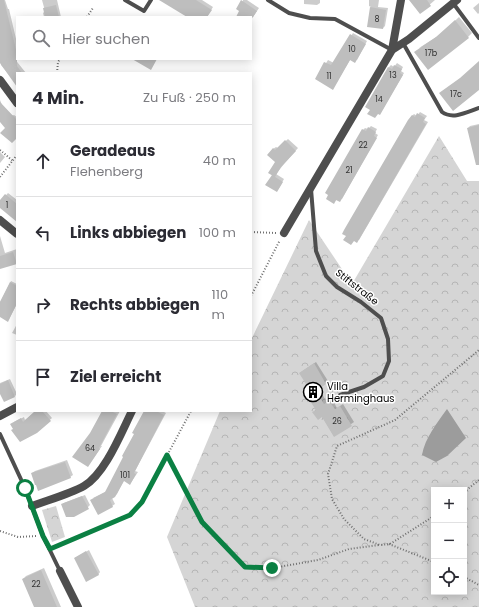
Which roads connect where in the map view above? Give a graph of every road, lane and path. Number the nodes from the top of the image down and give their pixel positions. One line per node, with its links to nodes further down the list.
1 (125, 0): 2 (lane)
2 (151, 0)
3 (268, 0): 10 (lane)
4 (401, 0): 10 (street)
5 (455, 2): 8 (lane); 9 (street)
6 (93, 8): 7 (path)
7 (88, 16)
8 (479, 38)
9 (403, 43): 10 (street); 15 (lane)
10 (392, 50): 20 (street)
11 (59, 60): 12 (path)
12 (57, 72)
13 (0, 80): 14 (street)
14 (16, 102)
15 (479, 108)
16 (0, 150): 18 (path)
17 (16, 156): 18 (path)
18 (13, 161): 19 (path)
19 (0, 177)
20 (311, 187): 24 (street); 27 (lane, Stiftstraße)
21 (0, 220): 23 (street)
22 (252, 232): 24 (path)
23 (16, 233)
24 (284, 233): 25 (path)
25 (252, 294)
26 (479, 350): 40 (path)
27 (340, 395)
28 (16, 408): 31 (street)
29 (131, 412): 36 (street)
30 (190, 412): 33 (path)
31 (0, 416)
32 (0, 434): 36 (lane)
33 (167, 455): 40 (path); 41 (path)
34 (479, 480): 35 (path)
35 (467, 490)
36 (32, 506): 39 (lane)
37 (431, 518): 40 (path)
38 (0, 531): 39 (path)
39 (43, 536): 41 (lane)
40 (390, 544): 42 (path)
41 (50, 549): 43 (lane)
42 (431, 561)
43 (60, 570): 46 (street)
44 (467, 579): 45 (path)
45 (479, 585)
46 (78, 607)

